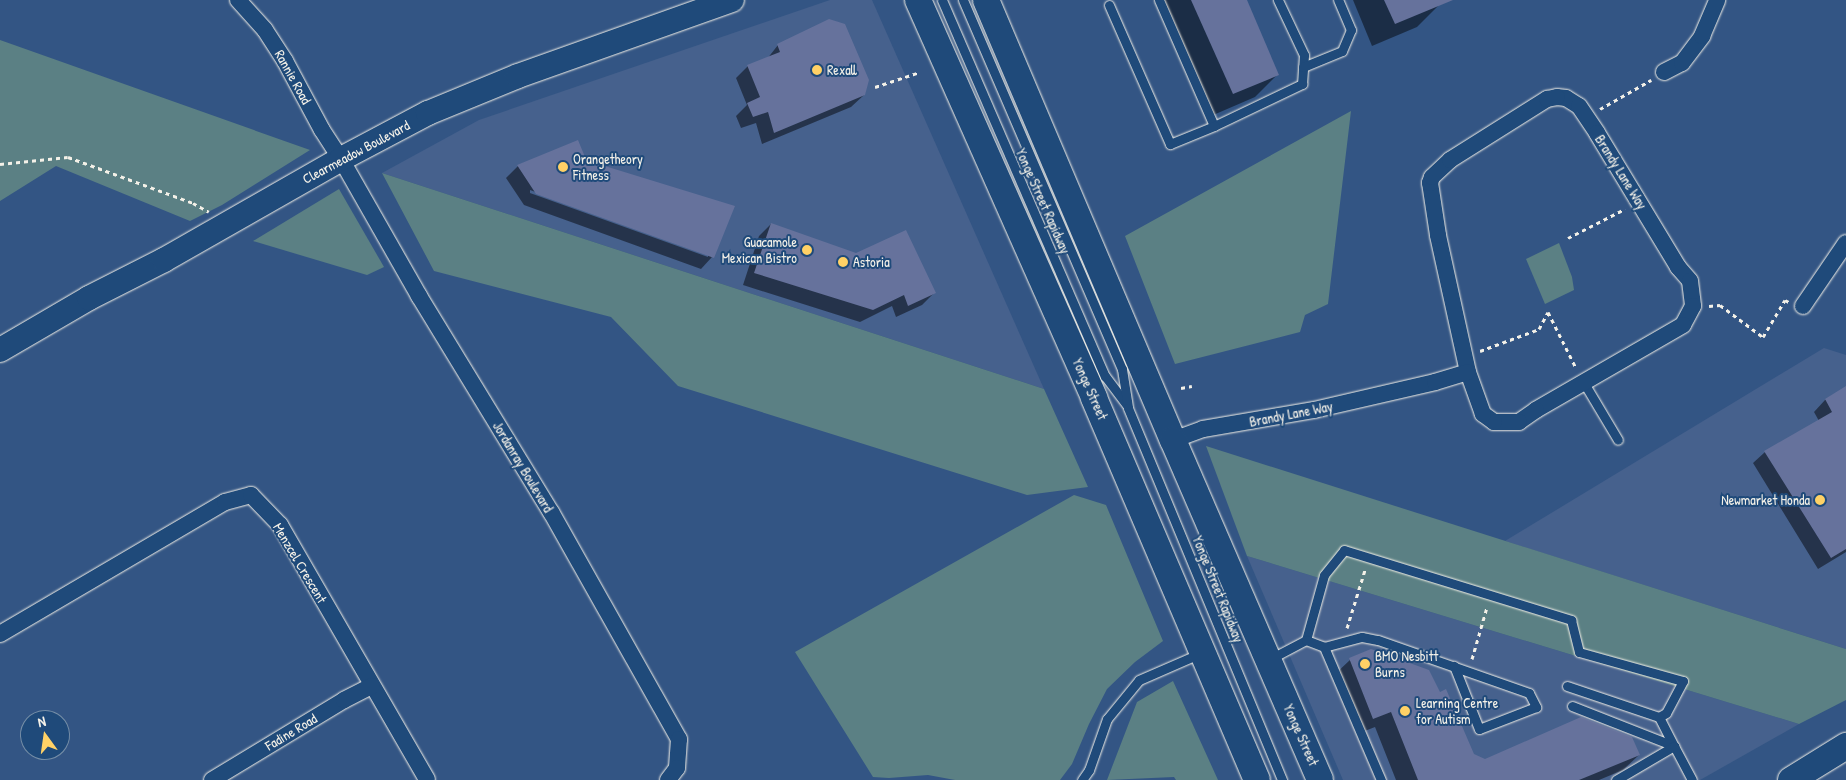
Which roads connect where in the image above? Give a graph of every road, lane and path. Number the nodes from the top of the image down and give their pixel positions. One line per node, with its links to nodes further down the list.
1 (238, 0): 18 (street, Rannie Road)
2 (732, 0): 18 (street, Clearmeadow Boulevard)
3 (918, 0): 40 (main road, Yonge Street)
4 (942, 0): 31 (lane, Yonge Street Rapidway)
5 (963, 0): 31 (lane, Yonge Street Rapidway)
6 (986, 0): 32 (main road, Yonge Street)
7 (1159, 0): 17 (lane)
8 (1278, 0): 12 (lane)
9 (1338, 0): 12 (lane)
10 (1716, 0): 14 (street)
11 (1109, 4): 17 (lane)
12 (1303, 67): 17 (lane)
13 (920, 72): 15 (path)
14 (1664, 72): 16 (path)
15 (875, 87)
16 (1586, 117): 20 (street, Brandy Lane Way); 27 (street, Brandy Lane Way)
17 (1214, 126)
18 (341, 159): 21 (street, Clearmeadow Boulevard); 52 (street, Jordanray Boulevard)
19 (0, 164): 21 (path)
20 (1640, 202): 22 (path); 24 (street, Brandy Lane Way)
21 (229, 224): 26 (street, Clearmeadow Boulevard)
22 (1568, 238)
23 (1846, 243): 25 (street)
24 (1693, 306): 25 (path); 28 (street, Brandy Lane Way)
25 (1803, 306)
26 (0, 350)
27 (1466, 364): 28 (street, Brandy Lane Way); 28 (path); 32 (street, Brandy Lane Way)
28 (1584, 383): 33 (lane)
29 (1192, 386): 30 (path)
30 (1181, 388)
31 (1128, 408): 55 (lane, Yonge Street Rapidway)
32 (1173, 440): 41 (main road, Yonge Street)
33 (1618, 440)
34 (1368, 557): 35 (lane); 37 (lane); 38 (path)
35 (1491, 595): 43 (path); 47 (lane)
36 (0, 634): 44 (street, Menzcel Crescent)
37 (1306, 640): 39 (lane); 41 (lane)
38 (1343, 642): 39 (lane); 42 (lane)
39 (1324, 646): 57 (lane)
40 (1203, 652): 53 (lane); 54 (main road, Yonge Street)
41 (1268, 660): 56 (main road, Yonge Street)
42 (1454, 666): 43 (lane); 43 (lane)
43 (1469, 672)
44 (372, 686): 50 (street, Fadine Road); 51 (street, Menzcel Crescent)
45 (1567, 686): 47 (lane)
46 (1572, 706): 48 (lane)
47 (1659, 717): 48 (lane)
48 (1674, 746): 58 (lane); 59 (lane)
49 (1846, 746): 60 (main road)
50 (212, 780)
51 (427, 780)
52 (668, 780)
53 (1082, 780)
54 (1257, 780)
55 (1282, 780)
56 (1320, 780)
57 (1381, 780)
58 (1616, 780)
59 (1692, 780)
60 (1791, 780)

